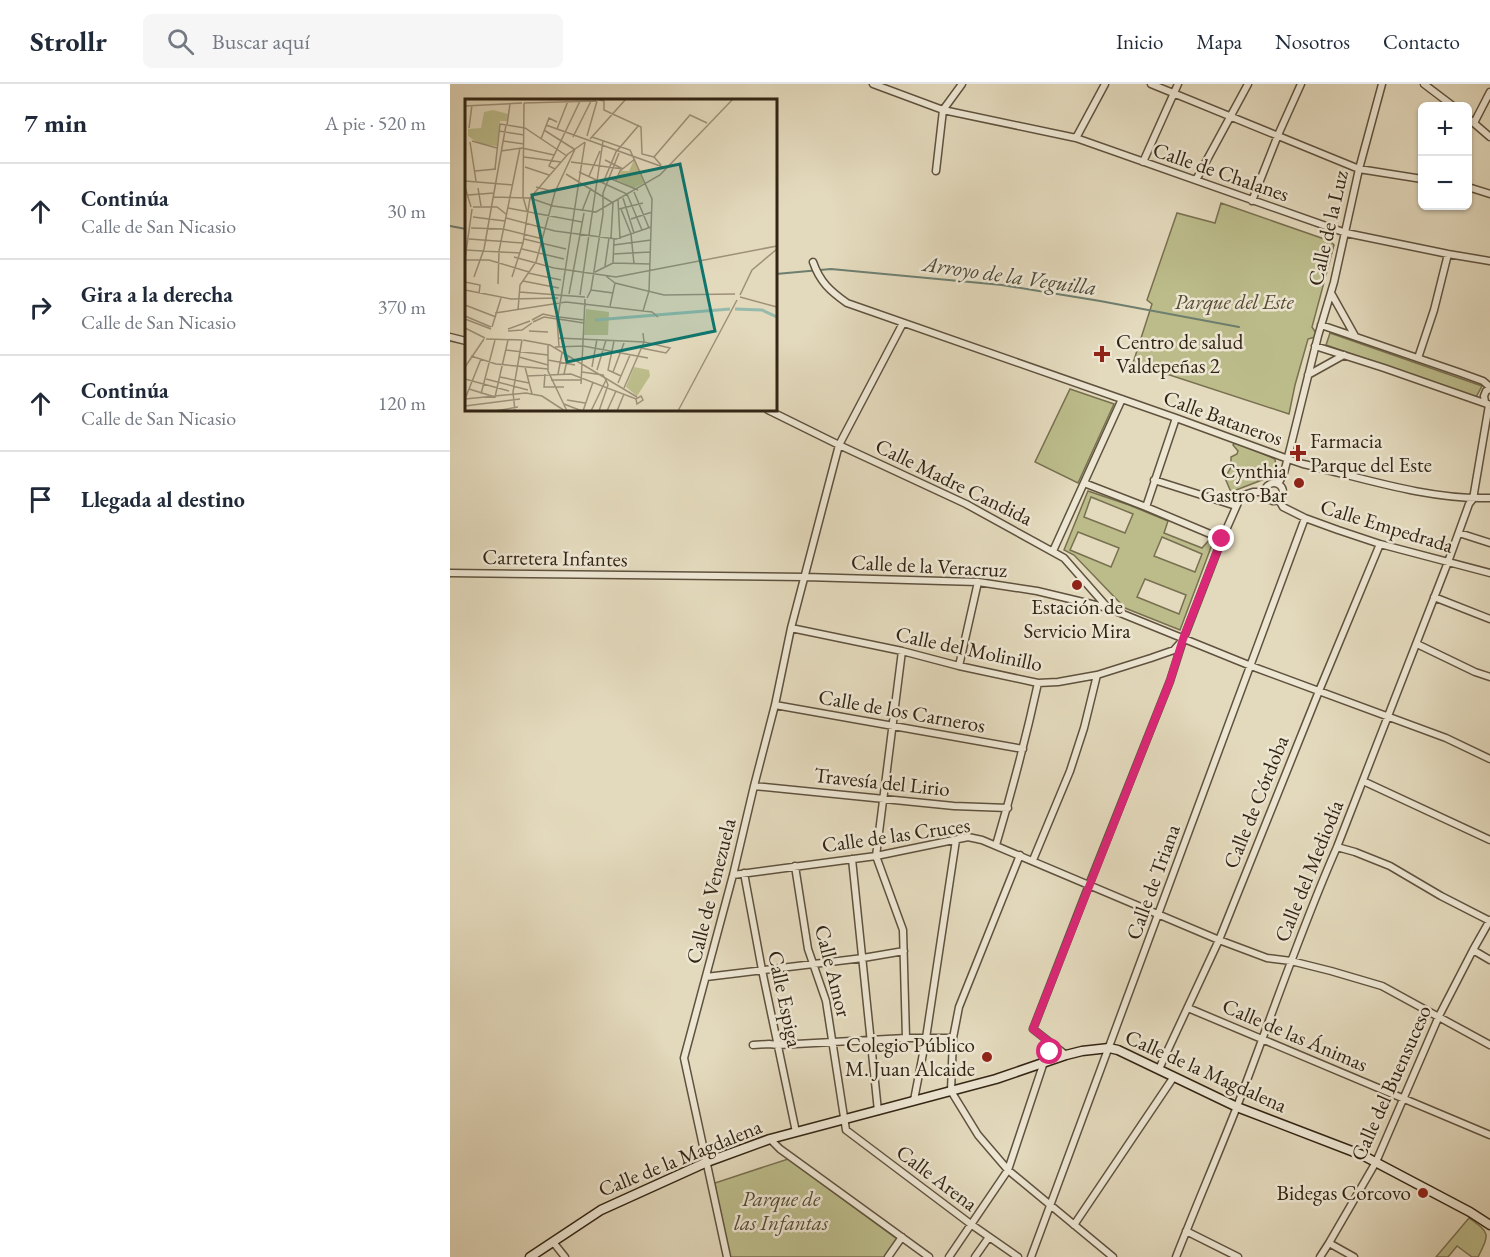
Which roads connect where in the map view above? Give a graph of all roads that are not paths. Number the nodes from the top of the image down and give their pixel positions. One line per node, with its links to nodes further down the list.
1 (873, 84): 13 (street, Calle de Chalanes)
2 (962, 84): 13 (street)
3 (1105, 84): 18 (street)
4 (1151, 84): 11 (street)
5 (1178, 84): 11 (street)
6 (1248, 84): 14 (street)
7 (1301, 84): 16 (street)
8 (1382, 84): 20 (street, Calle de la Luz)
9 (1426, 85): 12 (street)
10 (1490, 92): 15 (street)
11 (1174, 93): 14 (street); 19 (street)
12 (1448, 102)
13 (943, 110): 18 (street, Calle de Chalanes); 21 (street)
14 (1231, 116): 16 (street); 23 (street)
15 (1474, 123): 17 (street)
16 (1278, 135): 20 (street); 26 (street)
17 (1490, 137)
18 (1076, 138): 19 (street, Calle de Chalanes)
19 (1143, 162): 23 (street, Calle de Chalanes)
20 (1359, 169): 22 (street); 27 (street, Calle de la Luz)
21 (936, 171)
22 (1418, 178)
23 (1196, 180): 26 (street, Calle de Chalanes)
24 (1472, 189): 25 (street)
25 (1490, 194)
26 (1252, 201): 27 (street, Calle de Chalanes)
27 (1346, 233): 28 (street, Calle de Chalanes); 31 (street, Calle de la Luz)
28 (1448, 254): 29 (street, Calle de Chalanes); 39 (street)
29 (1490, 261)
30 (813, 264): 32 (street, Calle Bataneros)
31 (1331, 293): 33 (street, Calle de la Luz); 34 (street)
32 (903, 323): 42 (street, Calle Bataneros); 46 (street, Calle de Venezuela)
33 (1321, 325): 34 (street); 37 (street, Calle de la Luz)
34 (1356, 336): 39 (street)
35 (450, 338): 36 (street)
36 (465, 341)
37 (1315, 346): 38 (street); 40 (street, Calle de la Luz)
38 (1344, 356): 40 (street); 43 (street)
39 (1418, 358): 41 (street)
40 (1308, 375): 47 (street, Calle de la Luz)
41 (1490, 388): 43 (street, Calle del Mediodía)
42 (1122, 399): 45 (street, Calle Bataneros); 49 (street)
43 (1489, 405): 53 (street, Calle del Mediodía)
44 (770, 411): 46 (street, Calle Madre Candida)
45 (1176, 418): 47 (street, Calle Bataneros); 48 (street)
46 (839, 445): 62 (street, Calle Madre Candida); 67 (street, Calle de Venezuela)
47 (1288, 459): 50 (street, Calle de la Luz); 53 (street, Calle Bataneros)
48 (1154, 480): 55 (street); 56 (street)
49 (1084, 483): 56 (street); 62 (street)
50 (1278, 484): 51 (street); 54 (street)
51 (1265, 492): 54 (street); 55 (street)
52 (1490, 498): 53 (street, Calle Bataneros)
53 (1473, 499): 58 (street, Calle del Mediodía)
54 (1279, 500): 57 (street, Calle Empedrada)
55 (1236, 506): 59 (street)
56 (1146, 507): 59 (street)
57 (1305, 518): 61 (street, Calle Empedrada); 77 (street, Calle de Triana)
58 (1459, 533): 60 (street); 63 (street, Calle del Mediodía)
59 (1222, 539): 73 (street)
60 (1490, 543)
61 (1380, 544): 63 (street, Calle Empedrada); 81 (street, Calle de Córdoba)
62 (1053, 551): 70 (street, Calle Madre Candida)
63 (1448, 562): 65 (street, Calle Empedrada); 69 (street, Calle del Mediodía)
64 (450, 573): 66 (street, Carretera Infantes)
65 (1490, 573)
66 (659, 577): 67 (street, Calle de la Veracruz)
67 (805, 577): 68 (street, Calle de la Veracruz); 72 (street, Calle de Venezuela)
68 (978, 582): 70 (street, Calle de la Veracruz); 76 (street)
69 (1434, 597): 71 (street); 74 (street, Calle del Mediodía)
70 (1108, 608): 73 (street, Calle de la Veracruz)
71 (1490, 620)
72 (791, 628): 75 (street, Calle del Molinillo); 82 (street, Calle de Venezuela)
73 (1183, 639): 77 (street, Calle de la Veracruz); 78 (street, Calle del Molinillo); 102 (street)
74 (1417, 644): 79 (street); 83 (street, Calle del Mediodía)
75 (902, 651): 76 (street, Calle del Molinillo); 84 (street)
76 (959, 666): 80 (street, Calle del Molinillo)
77 (1251, 666): 81 (street, Calle de la Veracruz); 103 (street, Calle de Triana)
78 (1097, 675): 80 (street, Calle del Molinillo); 98 (street)
79 (1490, 677)
80 (1038, 683): 85 (street)
81 (1319, 691): 83 (street, Calle de la Veracruz); 105 (street, Calle de Córdoba)
82 (775, 705): 84 (street, Calle de los Carneros); 88 (street, Calle de Venezuela)
83 (1388, 716): 86 (street, Calle de la Veracruz); 87 (street, Calle del Mediodía)
84 (892, 726): 85 (street, Calle de los Carneros); 89 (street)
85 (1023, 749): 90 (street)
86 (1490, 759)
87 (1363, 781): 92 (street); 94 (street, Calle del Mediodía)
88 (754, 786): 89 (street, Travesía del Lirio); 101 (street, Calle de Venezuela)
89 (883, 798): 90 (street, Travesía del Lirio); 96 (street)
90 (1008, 808): 93 (street)
91 (956, 840): 93 (street, Calle de las Cruces); 96 (street, Calle de las Cruces); 117 (street)
92 (1490, 840)
93 (996, 845): 95 (street, Calle de las Cruces)
94 (1337, 847): 104 (street); 110 (street, Calle del Mediodía)
95 (1020, 855): 98 (street, Calle de las Cruces); 118 (street)
96 (876, 856): 97 (street, Calle de las Cruces); 107 (street)
97 (852, 859): 99 (street, Calle de las Cruces); 108 (street)
98 (1033, 860): 102 (street, Calle de las Cruces)
99 (795, 866): 100 (street, Calle de las Cruces); 111 (street, Calle Amor)
100 (744, 873): 101 (street, Calle de las Cruces); 112 (street, Calle Espiga)
101 (733, 875): 113 (street, Calle de Venezuela)
102 (1089, 885): 103 (street, Calle de las Cruces); 121 (street)
103 (1158, 914): 105 (street, Calle de las Cruces); 126 (street, Calle de Triana)
104 (1490, 920): 106 (street, Calle del Buensuceso)
105 (1219, 940): 110 (street, Calle de las Cruces); 114 (street, Calle de Córdoba)
106 (1473, 950): 109 (street); 115 (street, Calle del Buensuceso)
107 (904, 951): 108 (street); 116 (street)
108 (863, 958): 111 (street); 120 (street)
109 (1490, 960)
110 (1291, 961): 115 (street, Calle de las Cruces); 119 (street, Calle del Mediodía)
111 (814, 963): 112 (street); 122 (street, Calle Amor)
112 (762, 970): 113 (street); 125 (street, Calle Espiga)
113 (706, 977): 140 (street, Calle de Venezuela)
114 (1188, 1008): 119 (street, Calle de las Ánimas); 129 (street, Calle de Córdoba)
115 (1439, 1016): 124 (street, Calle de las Cruces); 132 (street, Calle del Buensuceso)
116 (906, 1038): 117 (street); 120 (street)
117 (926, 1038): 118 (street); 133 (street)
118 (953, 1038): 131 (street)
119 (1262, 1039): 132 (street, Calle de las Ánimas); 134 (street, Calle del Mediodía)
120 (872, 1040): 122 (street); 135 (street)
121 (1048, 1041): 127 (street); 128 (street)
122 (833, 1042): 125 (street); 136 (street, Calle Amor)
123 (753, 1045): 125 (street)
124 (1490, 1045)
125 (778, 1046): 137 (street, Calle Espiga)
126 (1108, 1048): 127 (street, Calle de la Magdalena); 129 (street, Calle de la Magdalena); 143 (street, Calle de Triana)
127 (1066, 1055): 128 (street, Calle de la Magdalena)
128 (1044, 1062): 131 (street, Calle de la Magdalena); 142 (street)
129 (1159, 1070): 130 (street, Calle de la Magdalena)
130 (1173, 1078): 134 (street, Calle de la Magdalena); 145 (street)
131 (951, 1091): 133 (street, Calle de la Magdalena); 142 (street)
132 (1404, 1099): 138 (street, Calle de las Ánimas); 141 (street, Calle del Buensuceso)
133 (914, 1100): 135 (street, Calle de la Magdalena)
134 (1237, 1107): 141 (street, Calle de la Magdalena); 147 (street, Calle del Mediodía)
135 (878, 1111): 136 (street, Calle de la Magdalena)
136 (844, 1119): 137 (street, Calle de la Magdalena); 144 (street, Calle Arena)
137 (796, 1132): 139 (street, Calle de la Magdalena)
138 (1490, 1135)
139 (770, 1140): 140 (street, Calle de la Magdalena); 148 (street)
140 (707, 1162): 150 (street, Calle de la Magdalena); 154 (street, Calle de Venezuela)
141 (1376, 1162): 146 (street, Calle de la Magdalena); 151 (street, Calle del Buensuceso)
142 (1008, 1170): 143 (street); 144 (street)
143 (1050, 1206): 145 (street); 160 (street, Calle de Triana)
144 (972, 1224): 149 (street, Calle Arena); 157 (street)
145 (1074, 1225): 161 (street)
146 (1490, 1225)
147 (1186, 1231): 162 (street, Calle del Mediodía); 163 (street)
148 (902, 1237): 155 (street); 156 (street)
149 (989, 1237): 158 (street); 159 (street, Calle Arena)
150 (553, 1242): 152 (street, Calle de la Magdalena); 153 (street)
151 (1329, 1244): 164 (street, Calle del Buensuceso); 165 (street)
152 (530, 1257)
153 (565, 1257)
154 (727, 1257)
155 (888, 1257)
156 (929, 1257)
157 (949, 1257)
158 (975, 1257)
159 (1018, 1257)
160 (1031, 1257)
161 (1113, 1257)
162 (1176, 1257)
163 (1238, 1257)
164 (1320, 1257)
165 (1354, 1257)

